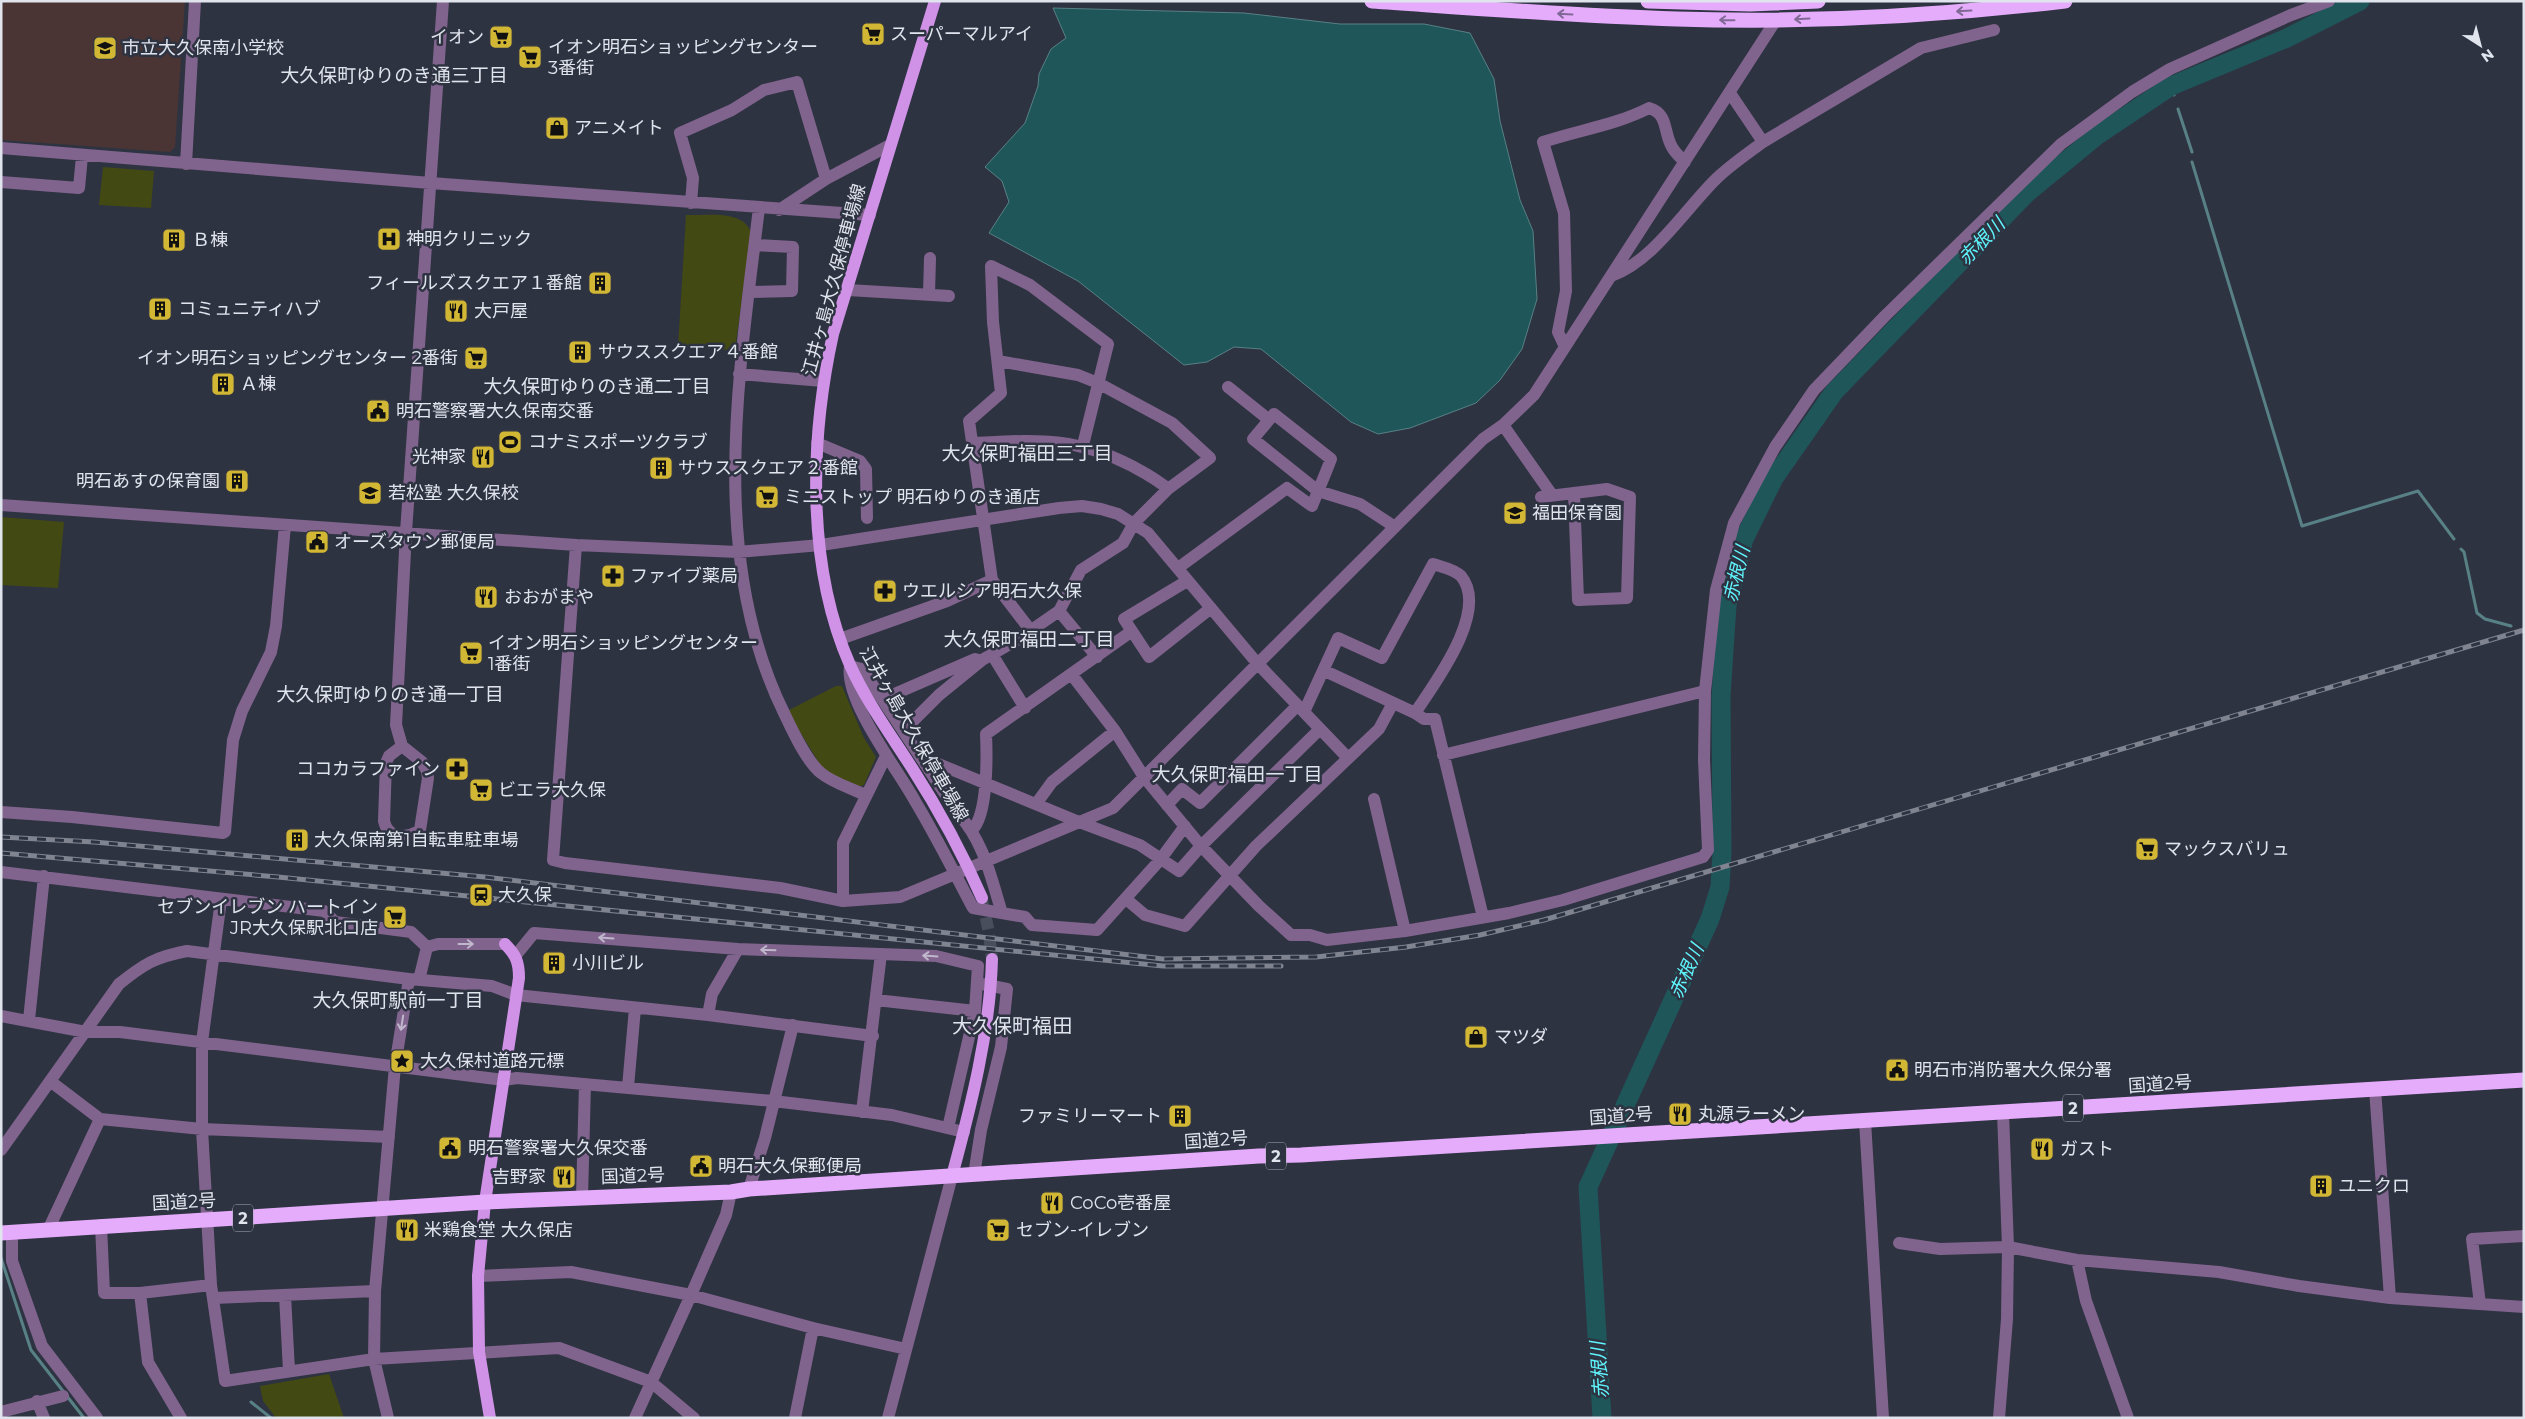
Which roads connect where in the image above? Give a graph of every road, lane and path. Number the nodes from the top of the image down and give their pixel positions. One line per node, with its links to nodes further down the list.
1 (195, 1): 18 (street)
2 (443, 1): 21 (street)
3 (935, 1): 14 (main road, 江井ヶ島大久保停車場線)
4 (1372, 1): 10 (highway, one-way to 4)
5 (1648, 1): 9 (highway)
6 (1818, 1): 9 (highway)
7 (2065, 1): 10 (highway, one-way to 10)
8 (2329, 1): 73 (street)
9 (1787, 2): 10 (main road)
10 (1776, 20): 12 (street)
11 (1994, 30): 13 (street)
12 (1730, 93): 13 (street); 17 (street)
13 (1763, 142): 29 (street)
14 (890, 146): 19 (street); 25 (main road, 江井ヶ島大久保停車場線)
15 (1, 148): 16 (street)
16 (82, 156): 18 (street); 20 (street)
17 (1685, 162): 27 (street); 35 (street)
18 (186, 164): 21 (street)
19 (826, 179): 22 (street); 24 (street)
20 (1, 182)
21 (430, 183): 22 (street); 55 (street)
22 (691, 203): 23 (street)
23 (759, 208): 24 (street); 26 (street)
24 (779, 210): 25 (street)
25 (870, 215): 31 (main road, 江井ヶ島大久保停車場線)
26 (755, 245): 32 (street); 32 (street)
27 (1629, 248): 29 (street); 30 (street)
28 (930, 258): 33 (street)
29 (1644, 258): 30 (street)
30 (1610, 277): 35 (street)
31 (848, 290): 33 (street); 38 (main road, 江井ヶ島大久保停車場線)
32 (749, 292): 37 (street)
33 (929, 294): 34 (street)
34 (949, 296)
35 (1565, 347): 42 (street)
36 (998, 361): 39 (street); 39 (street); 44 (street)
37 (739, 374): 38 (street); 58 (street)
38 (823, 381): 43 (main road, 江井ヶ島大久保停車場線)
39 (1098, 383): 45 (street); 46 (street)
40 (1228, 387): 41 (street)
41 (1268, 419): 47 (street); 47 (street)
42 (1503, 425): 48 (street); 54 (street)
43 (817, 443): 50 (street); 57 (main road, 江井ヶ島大久保停車場線)
44 (974, 443): 45 (street); 51 (street)
45 (1083, 446): 46 (street)
46 (1168, 489): 52 (street)
47 (1318, 490): 54 (street); 59 (street)
48 (1574, 493): 48 (street)
49 (1, 505): 53 (street)
50 (867, 518)
51 (983, 520): 52 (street); 57 (street); 60 (street)
52 (1134, 523): 59 (street); 63 (street)
53 (285, 525): 55 (street); 93 (street)
54 (1395, 527): 69 (street)
55 (406, 532): 56 (street); 82 (street)
56 (576, 545): 58 (street); 107 (street)
57 (821, 545): 58 (street); 66 (main road, 江井ヶ島大久保停車場線)
58 (738, 552): 89 (street)
59 (1178, 568): 61 (street)
60 (992, 580): 64 (street); 66 (street)
61 (1188, 581): 62 (street); 65 (street)
62 (1211, 608): 65 (street); 69 (street)
63 (1059, 611): 64 (street); 67 (street)
64 (1031, 631): 68 (street)
65 (1132, 631): 67 (street)
66 (840, 639): 70 (main road, 江井ヶ島大久保停車場線)
67 (1097, 657): 72 (street)
68 (987, 658): 74 (street); 76 (street); 80 (street)
69 (1257, 663): 77 (street); 87 (street)
70 (850, 666): 74 (street); 84 (street); 104 (main road, 江井ヶ島大久保停車場線)
71 (1325, 671): 75 (street); 77 (street); 78 (street)
72 (1072, 675): 76 (street); 81 (street)
73 (1705, 691): 83 (street); 109 (street)
74 (883, 699): 80 (street)
75 (1393, 703): 78 (street); 85 (street)
76 (1025, 708): 88 (street)
77 (1300, 709): 79 (street); 92 (street)
78 (1415, 713): 83 (street)
79 (1320, 729): 85 (street); 97 (street)
80 (904, 730): 86 (street)
81 (1115, 731): 87 (street); 91 (street)
82 (402, 746): 82 (street)
83 (1443, 755): 109 (street)
84 (886, 756): 89 (street); 101 (street)
85 (1348, 758): 103 (street)
86 (924, 762): 88 (street); 96 (street)
87 (1144, 777): 92 (street); 94 (street)
88 (986, 782): 91 (street); 96 (street)
89 (865, 795): 107 (street)
90 (1374, 799): 110 (street)
91 (1036, 804): 94 (street)
92 (1167, 805): 95 (street)
93 (1, 812)
94 (1079, 822): 98 (street); 99 (street)
95 (1185, 826): 97 (street); 99 (street)
96 (972, 830): 98 (street)
97 (1201, 846): 99 (street); 103 (street)
98 (986, 860): 101 (street); 108 (street)
99 (1160, 860): 105 (street)
100 (1, 872): 102 (street)
101 (955, 874): 107 (street); 108 (street)
102 (44, 876): 106 (street); 126 (street)
103 (1228, 876): 105 (street); 110 (street)
104 (982, 898)
105 (1126, 899): 108 (street)
106 (221, 900): 112 (street); 114 (street)
107 (843, 900)
108 (1002, 913)
109 (1483, 917): 110 (street)
110 (1405, 932)
111 (505, 944): 112 (street, one-way to 111); 116 (main road)
112 (427, 947): 118 (street)
113 (738, 948): 115 (street, one-way to 113); 116 (street, one-way to 116); 124 (street)
114 (214, 954): 118 (street); 128 (street); 130 (street)
115 (881, 954): 119 (street, one-way to 115); 121 (street)
116 (516, 955): 120 (main road)
117 (992, 959): 145 (main road)
118 (414, 980): 120 (street); 131 (street, one-way to 131)
119 (977, 983): 123 (street); 148 (street)
120 (516, 995): 122 (street); 132 (main road)
121 (876, 1000): 123 (street); 129 (street)
122 (635, 1008): 124 (street); 136 (street)
123 (975, 1011): 143 (street)
124 (708, 1015): 127 (street)
125 (1, 1016): 126 (street)
126 (29, 1020): 128 (street)
127 (793, 1025): 129 (street); 138 (street)
128 (86, 1032): 130 (street); 134 (street)
129 (873, 1036): 139 (street)
130 (202, 1042): 131 (street); 144 (street)
131 (395, 1066): 132 (street); 146 (street)
132 (504, 1080): 135 (street); 153 (main road)
133 (2524, 1080): 137 (highway, 国道2号 / 2)
134 (50, 1081): 141 (street); 147 (street)
135 (584, 1084): 136 (street); 152 (street)
136 (628, 1087): 138 (street)
137 (2375, 1089): 140 (highway, 国道2号 / 2); 169 (street)
138 (773, 1101): 139 (street); 150 (street)
139 (862, 1112): 143 (street)
140 (2003, 1112): 142 (highway, 国道2号 / 2); 161 (street)
141 (100, 1119): 144 (street); 157 (street)
142 (1865, 1121): 148 (highway, 国道2号 / 2); 190 (street)
143 (948, 1128): 145 (street)
144 (202, 1129): 146 (street); 155 (street)
145 (964, 1132): 149 (main road)
146 (389, 1137): 154 (street)
147 (1, 1150)
148 (974, 1175): 149 (highway, 国道2号 / 2)
149 (952, 1176): 150 (highway, 国道2号 / 2); 173 (street)
150 (749, 1189): 151 (highway, 国道2号 / 2)
151 (731, 1192): 152 (highway, 国道2号 / 2); 168 (street)
152 (582, 1197): 153 (highway, 国道2号 / 2)
153 (486, 1202): 154 (highway, 国道2号 / 2); 163 (main road)
154 (383, 1208): 155 (highway, 国道2号 / 2); 165 (street)
155 (209, 1220): 156 (highway, 国道2号 / 2); 164 (street)
156 (101, 1226): 157 (highway, 国道2号 / 2); 166 (street)
157 (49, 1228): 158 (highway, 国道2号 / 2)
158 (7, 1232): 182 (street)
159 (2524, 1236): 170 (street)
160 (1899, 1243): 161 (street)
161 (2008, 1247): 162 (street); 191 (street)
162 (2077, 1260): 169 (street); 192 (street)
163 (478, 1276): 168 (street); 174 (main road)
164 (212, 1291): 166 (street); 167 (street); 176 (street)
165 (375, 1291): 167 (street); 175 (street)
166 (140, 1293): 183 (street)
167 (285, 1295): 176 (street)
168 (692, 1295): 172 (street); 177 (street)
169 (2390, 1298): 170 (street)
170 (2480, 1304): 171 (street)
171 (2524, 1306)
172 (812, 1328): 173 (street); 188 (street)
173 (906, 1349): 189 (street)
174 (479, 1352): 175 (street); 177 (street); 185 (main road)
175 (374, 1359): 176 (street); 184 (street)
176 (289, 1371)
177 (651, 1382): 186 (street); 187 (street)
178 (63, 1396): 179 (street)
179 (37, 1401): 180 (street); 181 (street)
180 (1, 1412)
181 (44, 1418)
182 (97, 1418)
183 (181, 1418)
184 (388, 1418)
185 (490, 1418)
186 (634, 1418)
187 (694, 1418)
188 (795, 1418)
189 (888, 1418)
190 (1883, 1418)
191 (1999, 1418)
192 (2128, 1418)

